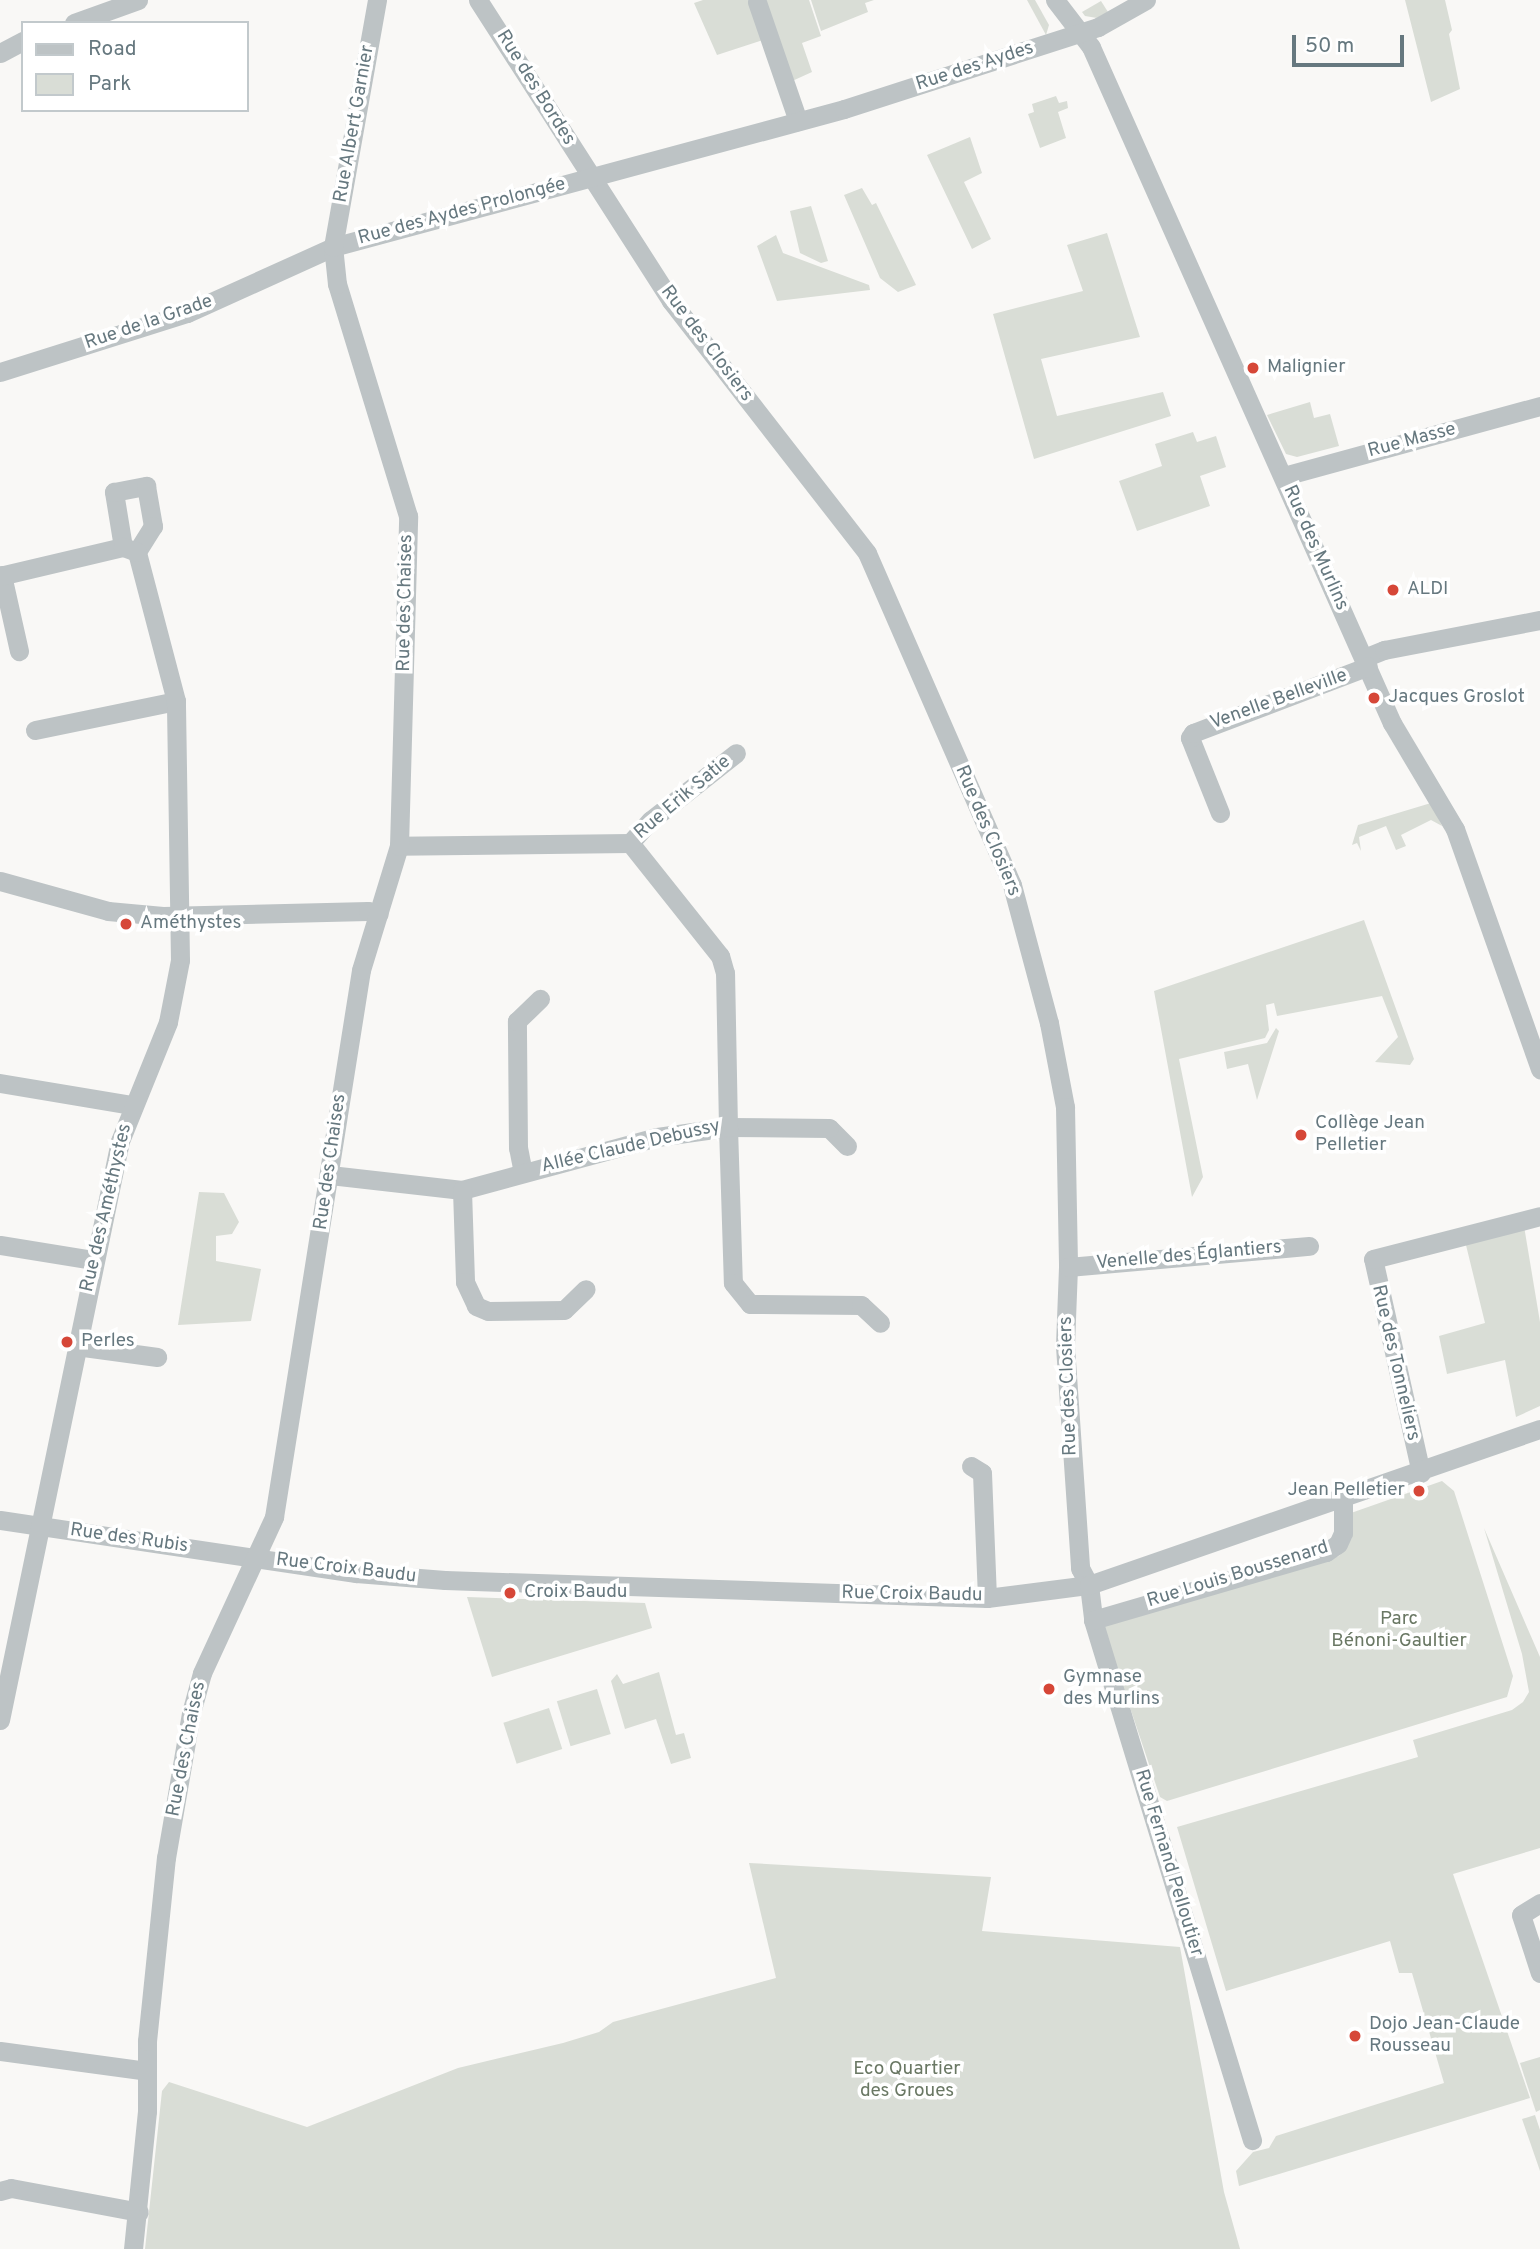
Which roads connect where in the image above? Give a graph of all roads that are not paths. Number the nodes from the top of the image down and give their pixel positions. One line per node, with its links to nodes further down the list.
1 (138, 0): 7 (street)
2 (377, 0): 13 (street, Rue Albert Garnier)
3 (478, 0): 12 (street, Rue des Bordes)
4 (1055, 0): 8 (street, Rue des Murlins)
5 (1146, 0): 8 (street, Rue des Aydes)
6 (757, 2): 11 (street)
7 (80, 21)
8 (1078, 31): 11 (street, Rue des Aydes); 16 (street, Rue des Murlins)
9 (21, 42): 10 (street)
10 (0, 53)
11 (798, 121): 12 (street, Rue des Aydes)
12 (591, 178): 13 (street, Rue des Aydes Prolongée); 43 (street, Rue des Closiers)
13 (333, 247): 14 (street, Rue de la Grade); 26 (street, Rue des Chaises)
14 (0, 373)
15 (1540, 407): 16 (street, Rue Masse)
16 (1284, 476): 20 (street, Rue des Murlins)
17 (1, 575): 19 (street); 21 (street, Rue des Améthystes)
18 (1540, 620): 20 (street)
19 (19, 650)
20 (1366, 662): 24 (street, Venelle Belleville); 31 (street, Rue des Murlins)
21 (176, 701): 22 (street); 29 (street, Rue des Améthystes)
22 (35, 730)
23 (736, 753): 25 (street, Rue Erik Satie)
24 (1220, 813)
25 (630, 843): 26 (street); 34 (street, Allée Claude Debussy)
26 (399, 846): 28 (street, Rue des Chaises)
27 (0, 881): 29 (street)
28 (379, 914): 29 (street); 37 (street, Rue des Chaises)
29 (182, 917): 33 (street, Rue des Améthystes)
30 (540, 999): 36 (street)
31 (1540, 1069)
32 (0, 1083): 33 (street)
33 (132, 1105): 42 (street, Rue des Améthystes)
34 (728, 1128): 35 (street); 36 (street, Allée Claude Debussy); 45 (street)
35 (847, 1146)
36 (523, 1173): 38 (street, Allée Claude Debussy)
37 (330, 1175): 38 (street, Allée Claude Debussy); 54 (street, Rue des Chaises)
38 (462, 1190): 44 (street)
39 (1540, 1216): 50 (street, Rue des Tonneliers)
40 (0, 1245): 42 (street)
41 (1309, 1246): 43 (street, Venelle des Églantiers)
42 (94, 1260): 46 (street, Rue des Améthystes)
43 (1068, 1267): 55 (street, Rue des Closiers)
44 (586, 1289)
45 (880, 1323)
46 (76, 1346): 47 (street); 53 (street, Rue des Améthystes)
47 (157, 1357)
48 (1540, 1429): 50 (street, Rue Croix Baudu)
49 (971, 1466): 56 (street)
50 (1421, 1473): 51 (street, Rue Croix Baudu)
51 (1343, 1499): 55 (street, Rue Croix Baudu); 57 (street, Rue Louis Boussenard)
52 (0, 1520): 53 (street, Rue des Rubis)
53 (40, 1526): 54 (street, Rue des Rubis); 58 (street, Rue des Améthystes)
54 (258, 1558): 56 (street, Rue Croix Baudu); 62 (street, Rue des Chaises)
55 (1089, 1585): 56 (street, Rue Croix Baudu); 57 (street, Rue Fernand Pelloutier)
56 (987, 1598)
57 (1093, 1620): 63 (street, Rue Fernand Pelloutier)
58 (0, 1720)
59 (1540, 1903): 60 (street)
60 (1540, 1973)
61 (0, 2052): 62 (street)
62 (147, 2071): 65 (street, Rue des Chaises)
63 (1252, 2140)
64 (0, 2190): 65 (street)
65 (139, 2212): 66 (street, Rue des Chaises)
66 (133, 2249)

